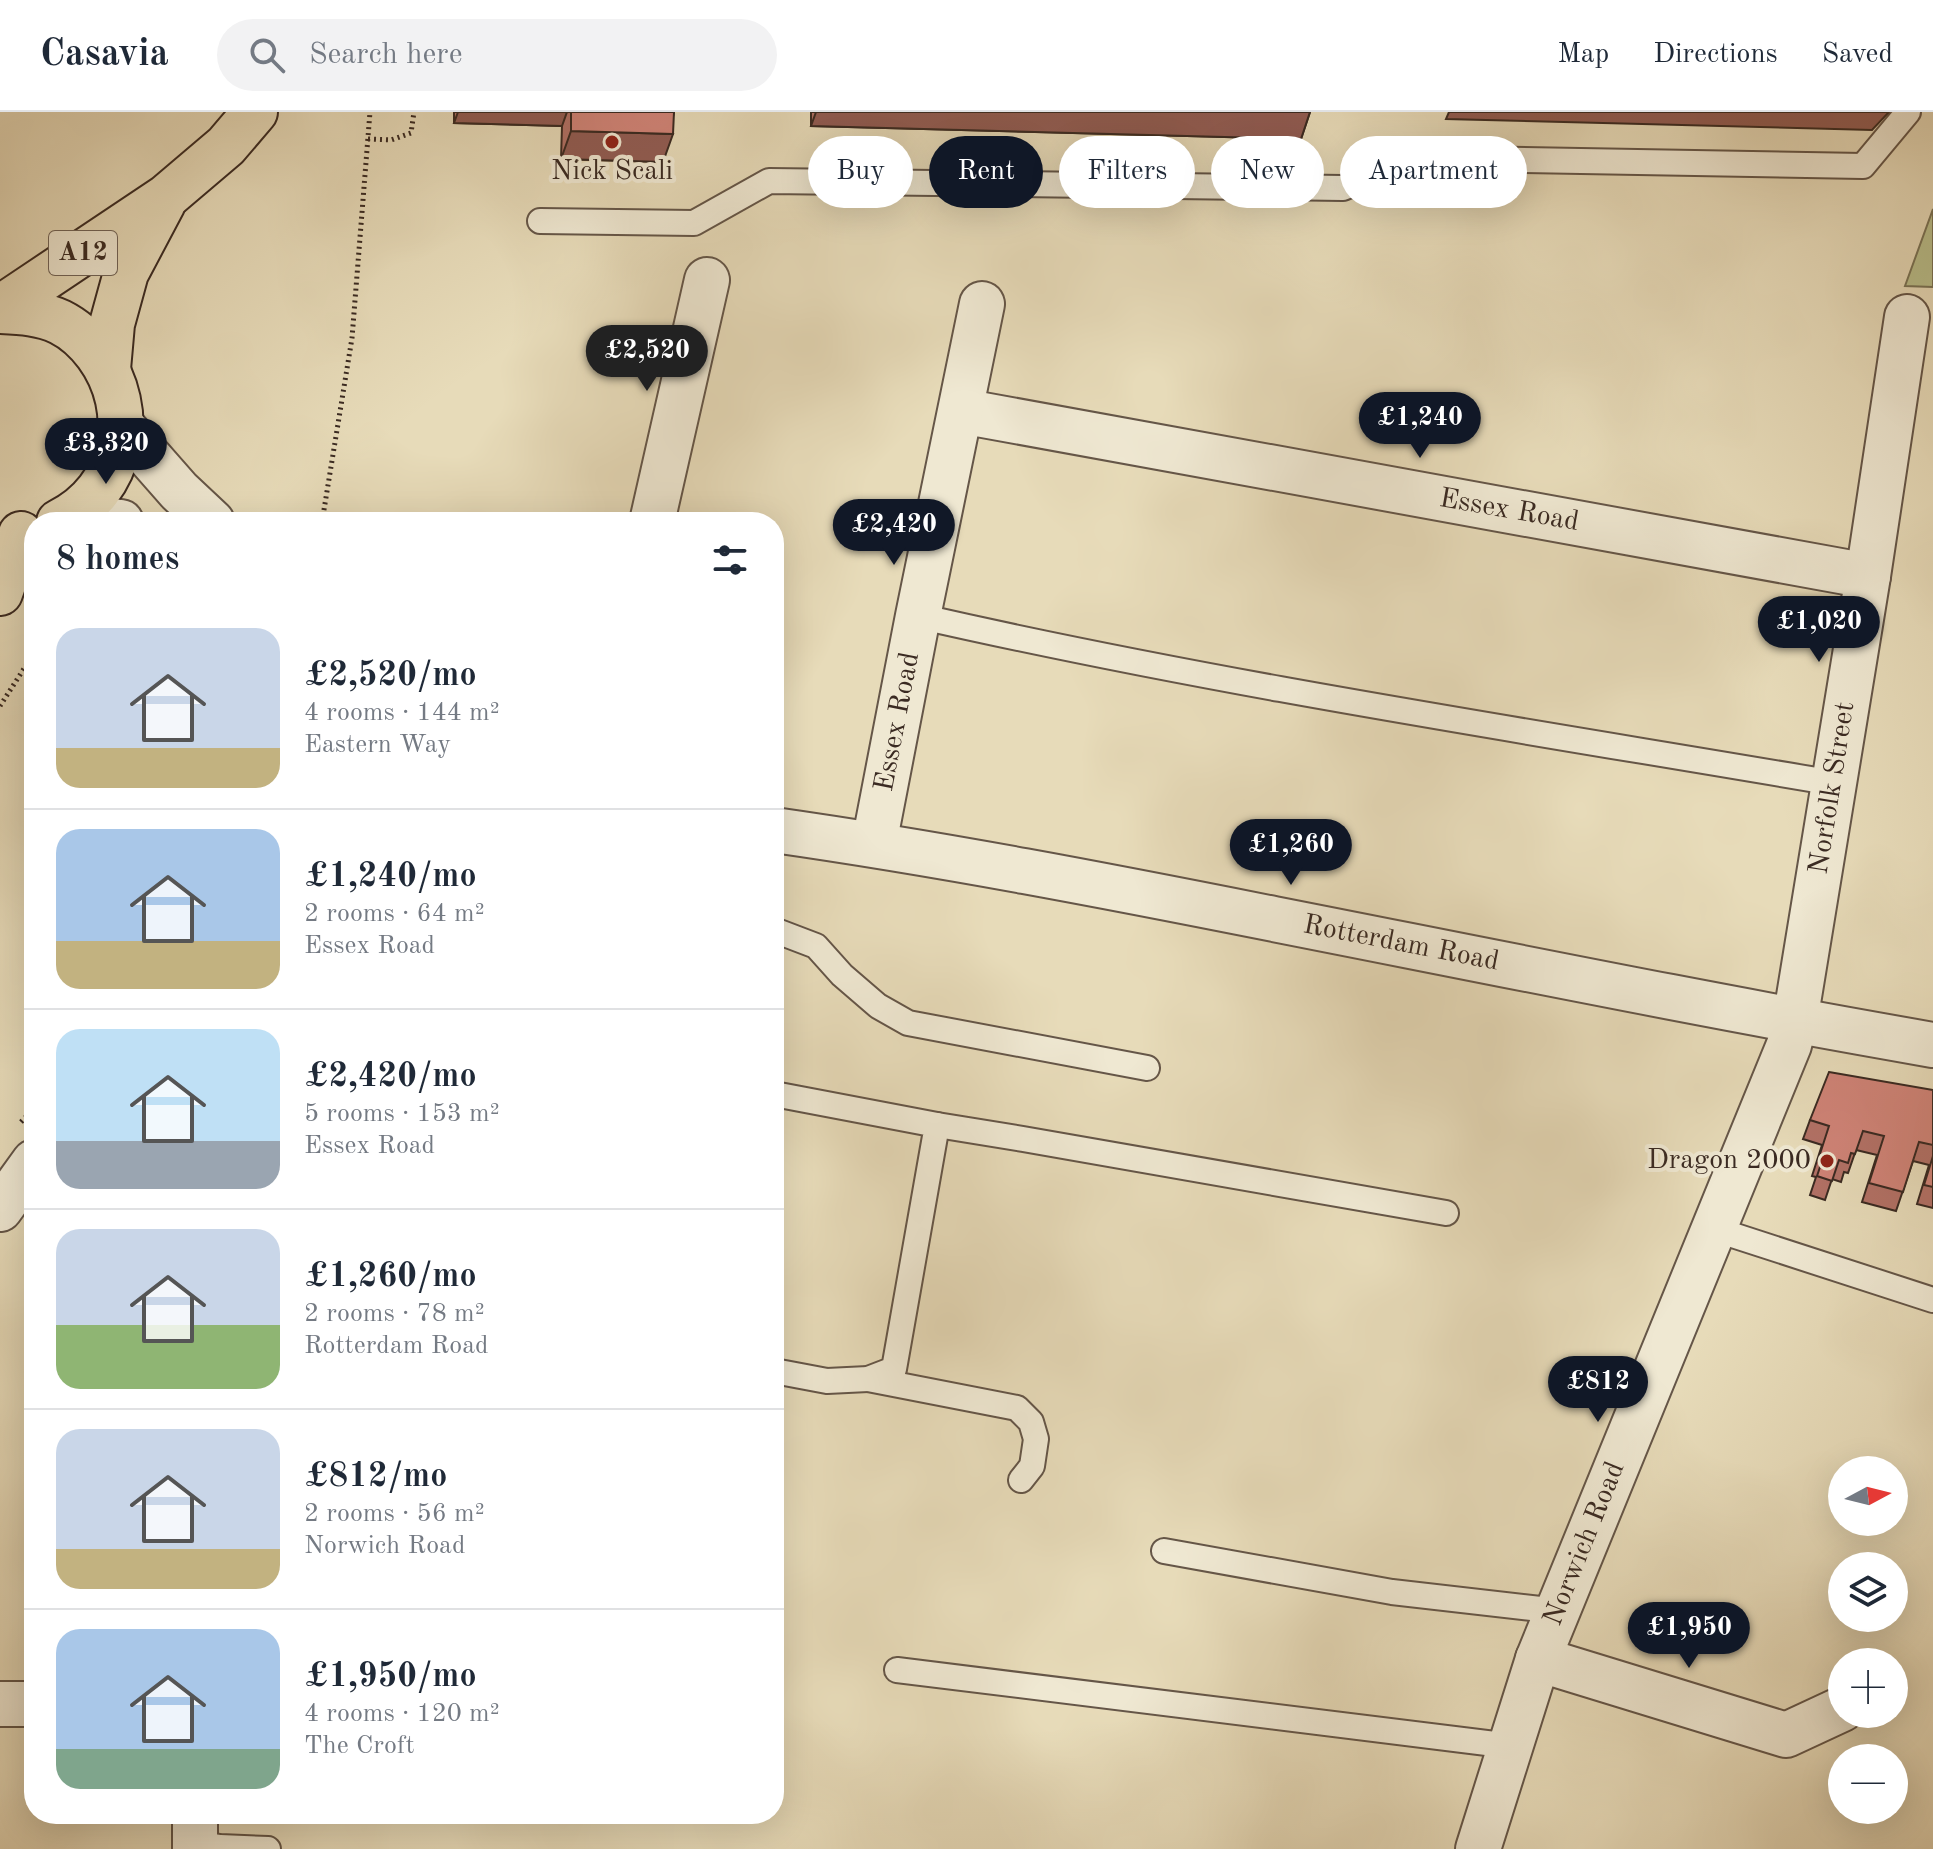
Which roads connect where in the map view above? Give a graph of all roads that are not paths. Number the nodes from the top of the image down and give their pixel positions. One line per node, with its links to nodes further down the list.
1 (255, 112): 3 (highway, A12)
2 (1908, 112): 4 (lane)
3 (166, 197): 7 (highway, A12); 9 (highway, A12)
4 (540, 221)
5 (707, 280): 14 (street)
6 (982, 304): 10 (street, Essex Road)
7 (0, 310): 9 (highway)
8 (1907, 317): 16 (street, Norfolk Street)
9 (108, 369): 11 (highway)
10 (961, 411): 16 (street, Essex Road); 18 (street, Essex Road)
11 (121, 425): 12 (highway); 13 (street)
12 (63, 512)
13 (201, 512)
14 (654, 512)
15 (24, 550): 17 (highway)
16 (1868, 576): 19 (street, Norfolk Street)
17 (0, 593)
18 (918, 616): 19 (lane); 21 (street, Essex Road)
19 (1834, 783): 23 (street, Norfolk Street)
20 (784, 831): 21 (street, Rotterdam Road)
21 (874, 844): 23 (street, Rotterdam Road)
22 (784, 934): 25 (lane)
23 (1795, 1021): 24 (street, Rotterdam Road); 31 (street, Norwich Road)
24 (1933, 1045)
25 (1147, 1068)
26 (784, 1096): 27 (lane)
27 (937, 1125): 30 (lane); 34 (lane)
28 (24, 1176): 29 (street)
29 (0, 1209)
30 (1446, 1213)
31 (1714, 1229): 32 (lane); 37 (street, Norwich Road)
32 (1933, 1300)
33 (784, 1373): 34 (lane)
34 (868, 1379): 35 (lane)
35 (1021, 1480)
36 (1164, 1551): 37 (lane)
37 (1558, 1611): 38 (street, Norwich Road)
38 (1538, 1659): 42 (street); 43 (street, Norwich Road)
39 (897, 1670): 43 (lane)
40 (0, 1704): 41 (street)
41 (24, 1704)
42 (1828, 1716)
43 (1511, 1746): 46 (street, Norwich Road)
44 (195, 1835): 45 (lane)
45 (268, 1849)
46 (1478, 1849)

